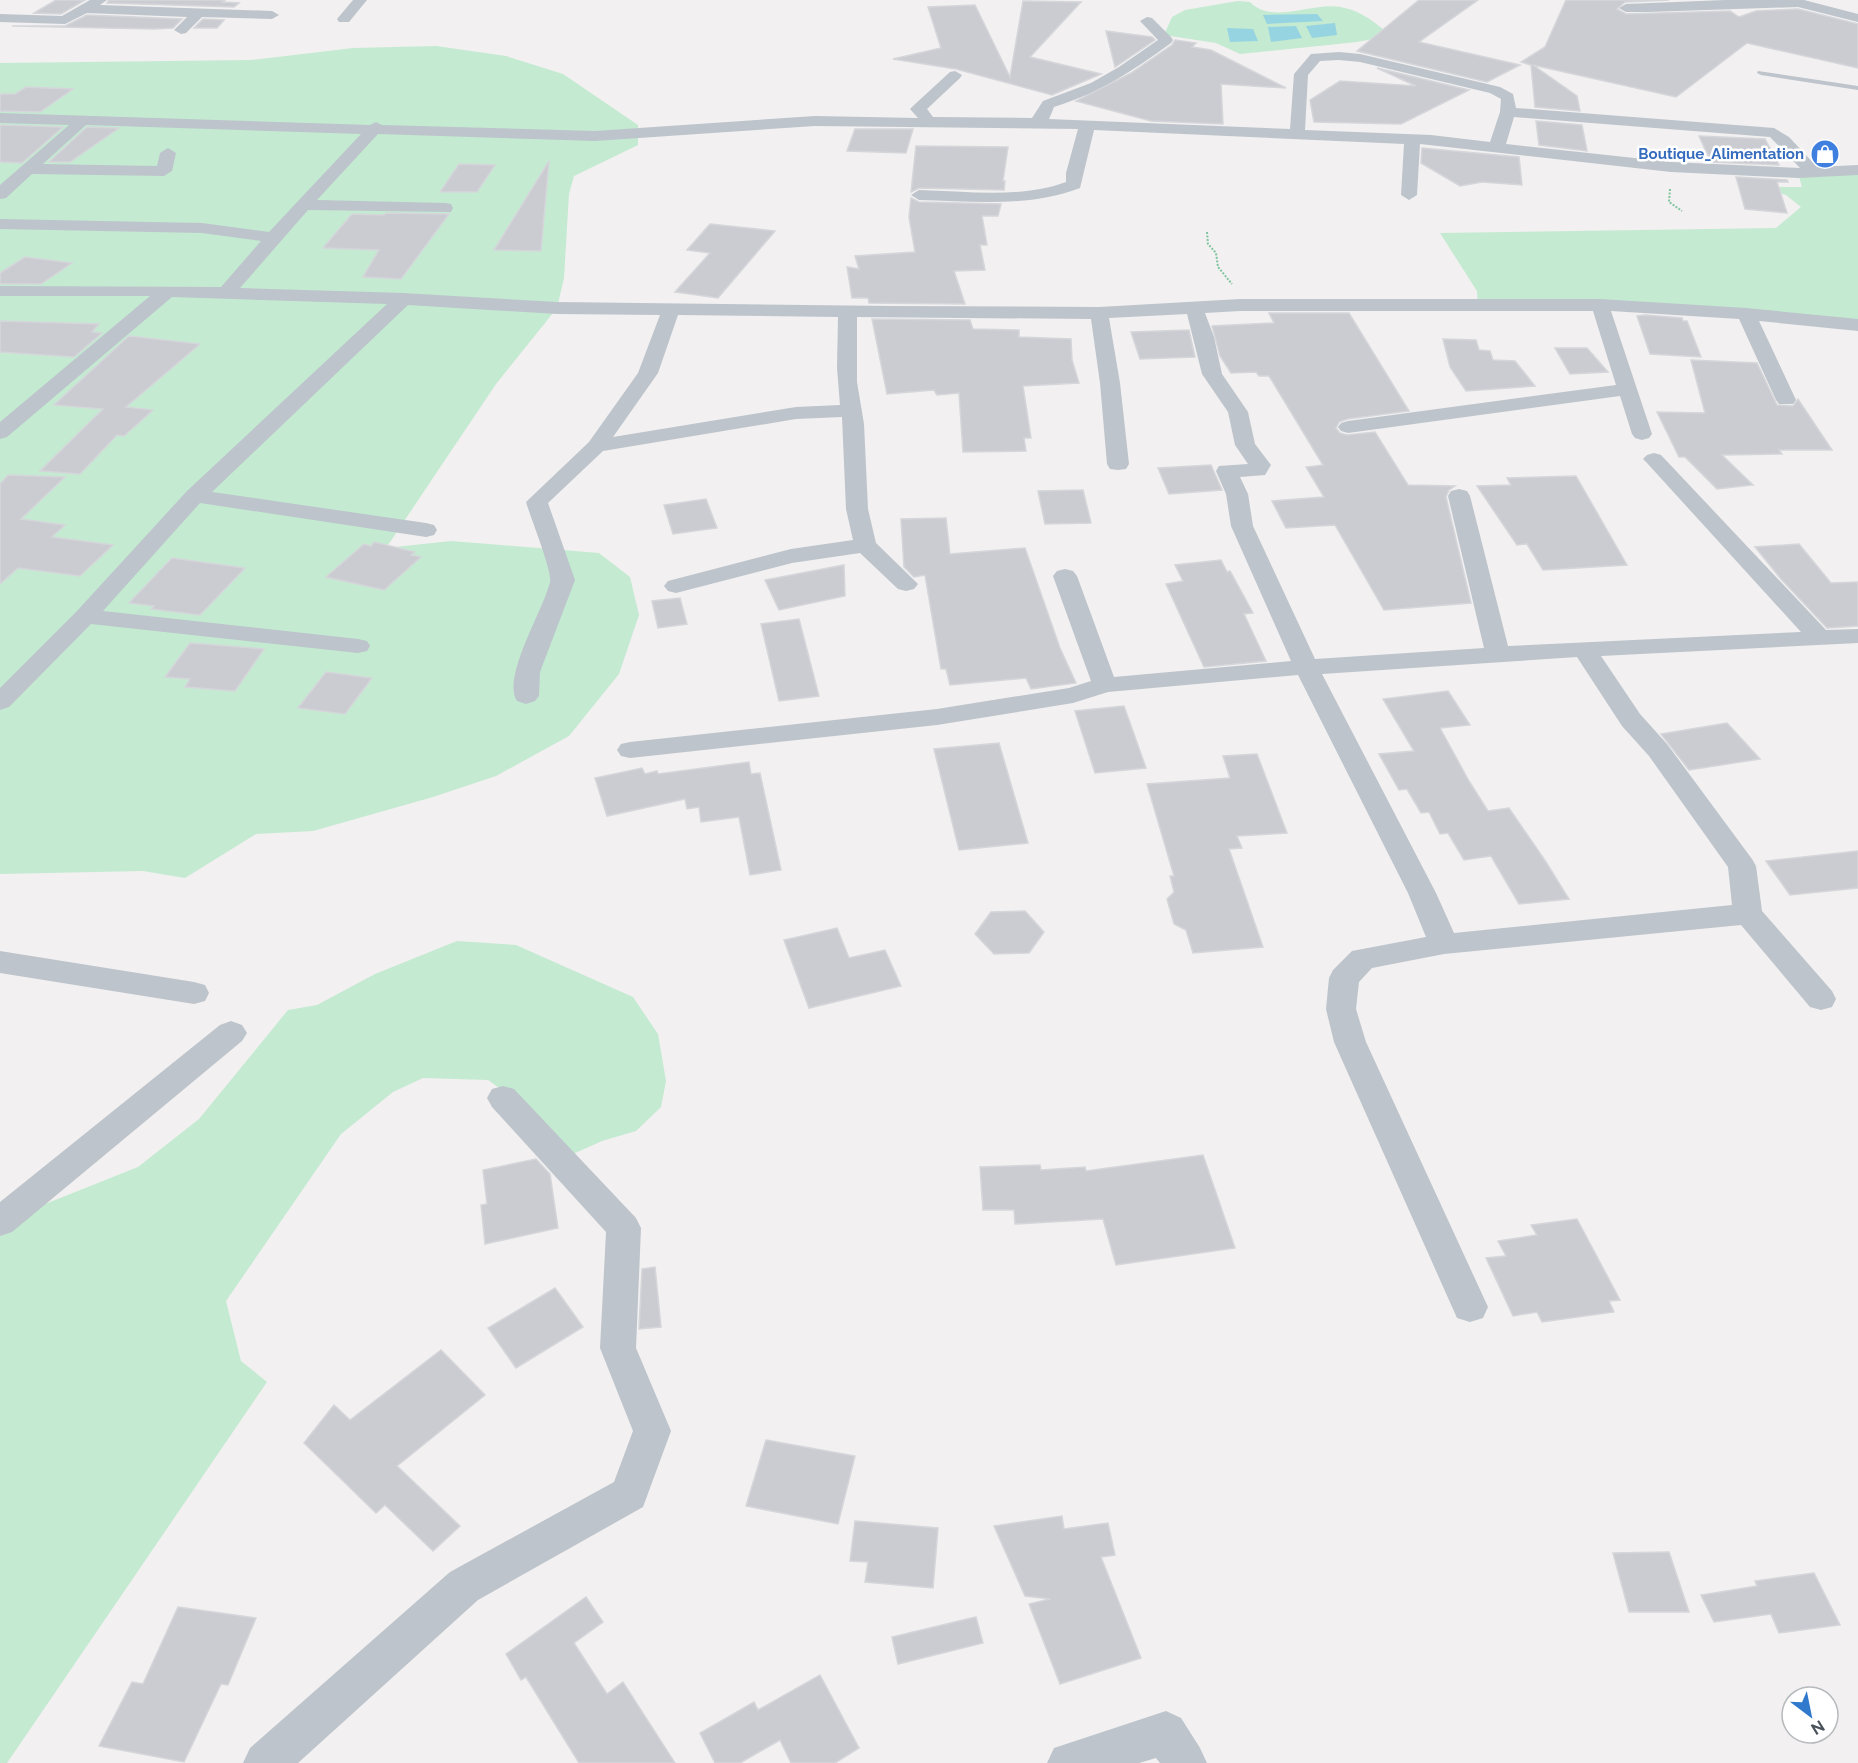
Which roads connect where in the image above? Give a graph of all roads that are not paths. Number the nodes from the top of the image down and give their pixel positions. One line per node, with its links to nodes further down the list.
1 (100, 0): 5 (street)
2 (360, 0): 10 (street)
3 (1793, 2): 4 (street); 9 (street)
4 (1626, 8)
5 (86, 9): 6 (street); 8 (street)
6 (199, 13): 7 (street); 12 (street)
7 (272, 15)
8 (0, 18)
9 (1858, 18)
10 (344, 19)
11 (1147, 21): 20 (street)
12 (181, 30)
13 (1761, 74): 15 (lane)
14 (956, 75): 19 (street)
15 (1858, 88)
16 (1508, 112): 23 (street); 25 (street); 29 (street)
17 (0, 118): 18 (street)
18 (82, 120): 22 (street); 27 (street)
19 (942, 123): 20 (street); 22 (street)
20 (1036, 123): 21 (street)
21 (1088, 126): 23 (street); 31 (street)
22 (376, 128): 33 (street)
23 (1297, 133): 24 (street)
24 (1412, 139): 25 (street); 32 (street)
25 (1497, 146): 29 (street)
26 (168, 153): 27 (street)
27 (26, 169): 30 (street)
28 (1858, 170): 29 (street)
29 (1814, 172)
30 (0, 194)
31 (919, 195)
32 (1408, 195)
33 (304, 205): 34 (street); 36 (street)
34 (445, 207)
35 (0, 224): 36 (street)
36 (273, 238): 39 (street)
37 (0, 291): 38 (street)
38 (168, 291): 39 (street); 52 (street)
39 (226, 292): 40 (street)
40 (403, 299): 43 (street); 57 (street)
41 (1600, 305): 42 (street); 46 (street); 48 (street)
42 (1194, 308): 45 (street); 70 (street)
43 (671, 309): 44 (street); 54 (street)
44 (848, 312): 45 (street); 50 (street)
45 (1099, 313): 56 (street)
46 (1746, 315): 47 (street); 49 (street)
47 (1858, 325)
48 (1627, 389): 51 (street); 53 (street)
49 (1786, 400)
50 (850, 411): 54 (street); 60 (street)
51 (1348, 427)
52 (0, 433)
53 (1642, 434)
54 (596, 446): 72 (street)
55 (1654, 459): 66 (street)
56 (1118, 464)
57 (195, 496): 59 (street); 64 (street)
58 (1459, 496): 69 (street)
59 (426, 530)
60 (865, 545): 62 (street); 63 (street)
61 (1065, 576): 71 (street)
62 (906, 584)
63 (676, 586)
64 (85, 616): 67 (street); 73 (street)
65 (1858, 636): 66 (street)
66 (1820, 638): 68 (street)
67 (358, 646)
68 (1585, 651): 69 (street); 75 (street)
69 (1498, 654): 70 (street)
70 (1306, 667): 71 (street); 76 (street)
71 (1105, 685): 74 (street)
72 (526, 696)
73 (0, 702)
74 (630, 750)
75 (1748, 914): 76 (street); 79 (street)
76 (1444, 944): 83 (street)
77 (0, 962): 78 (street)
78 (194, 993)
79 (1821, 999)
80 (231, 1032): 82 (street)
81 (503, 1098): 84 (street)
82 (0, 1221)
83 (1470, 1307)
84 (265, 1763)
85 (1069, 1763): 86 (street)
86 (1185, 1763)

